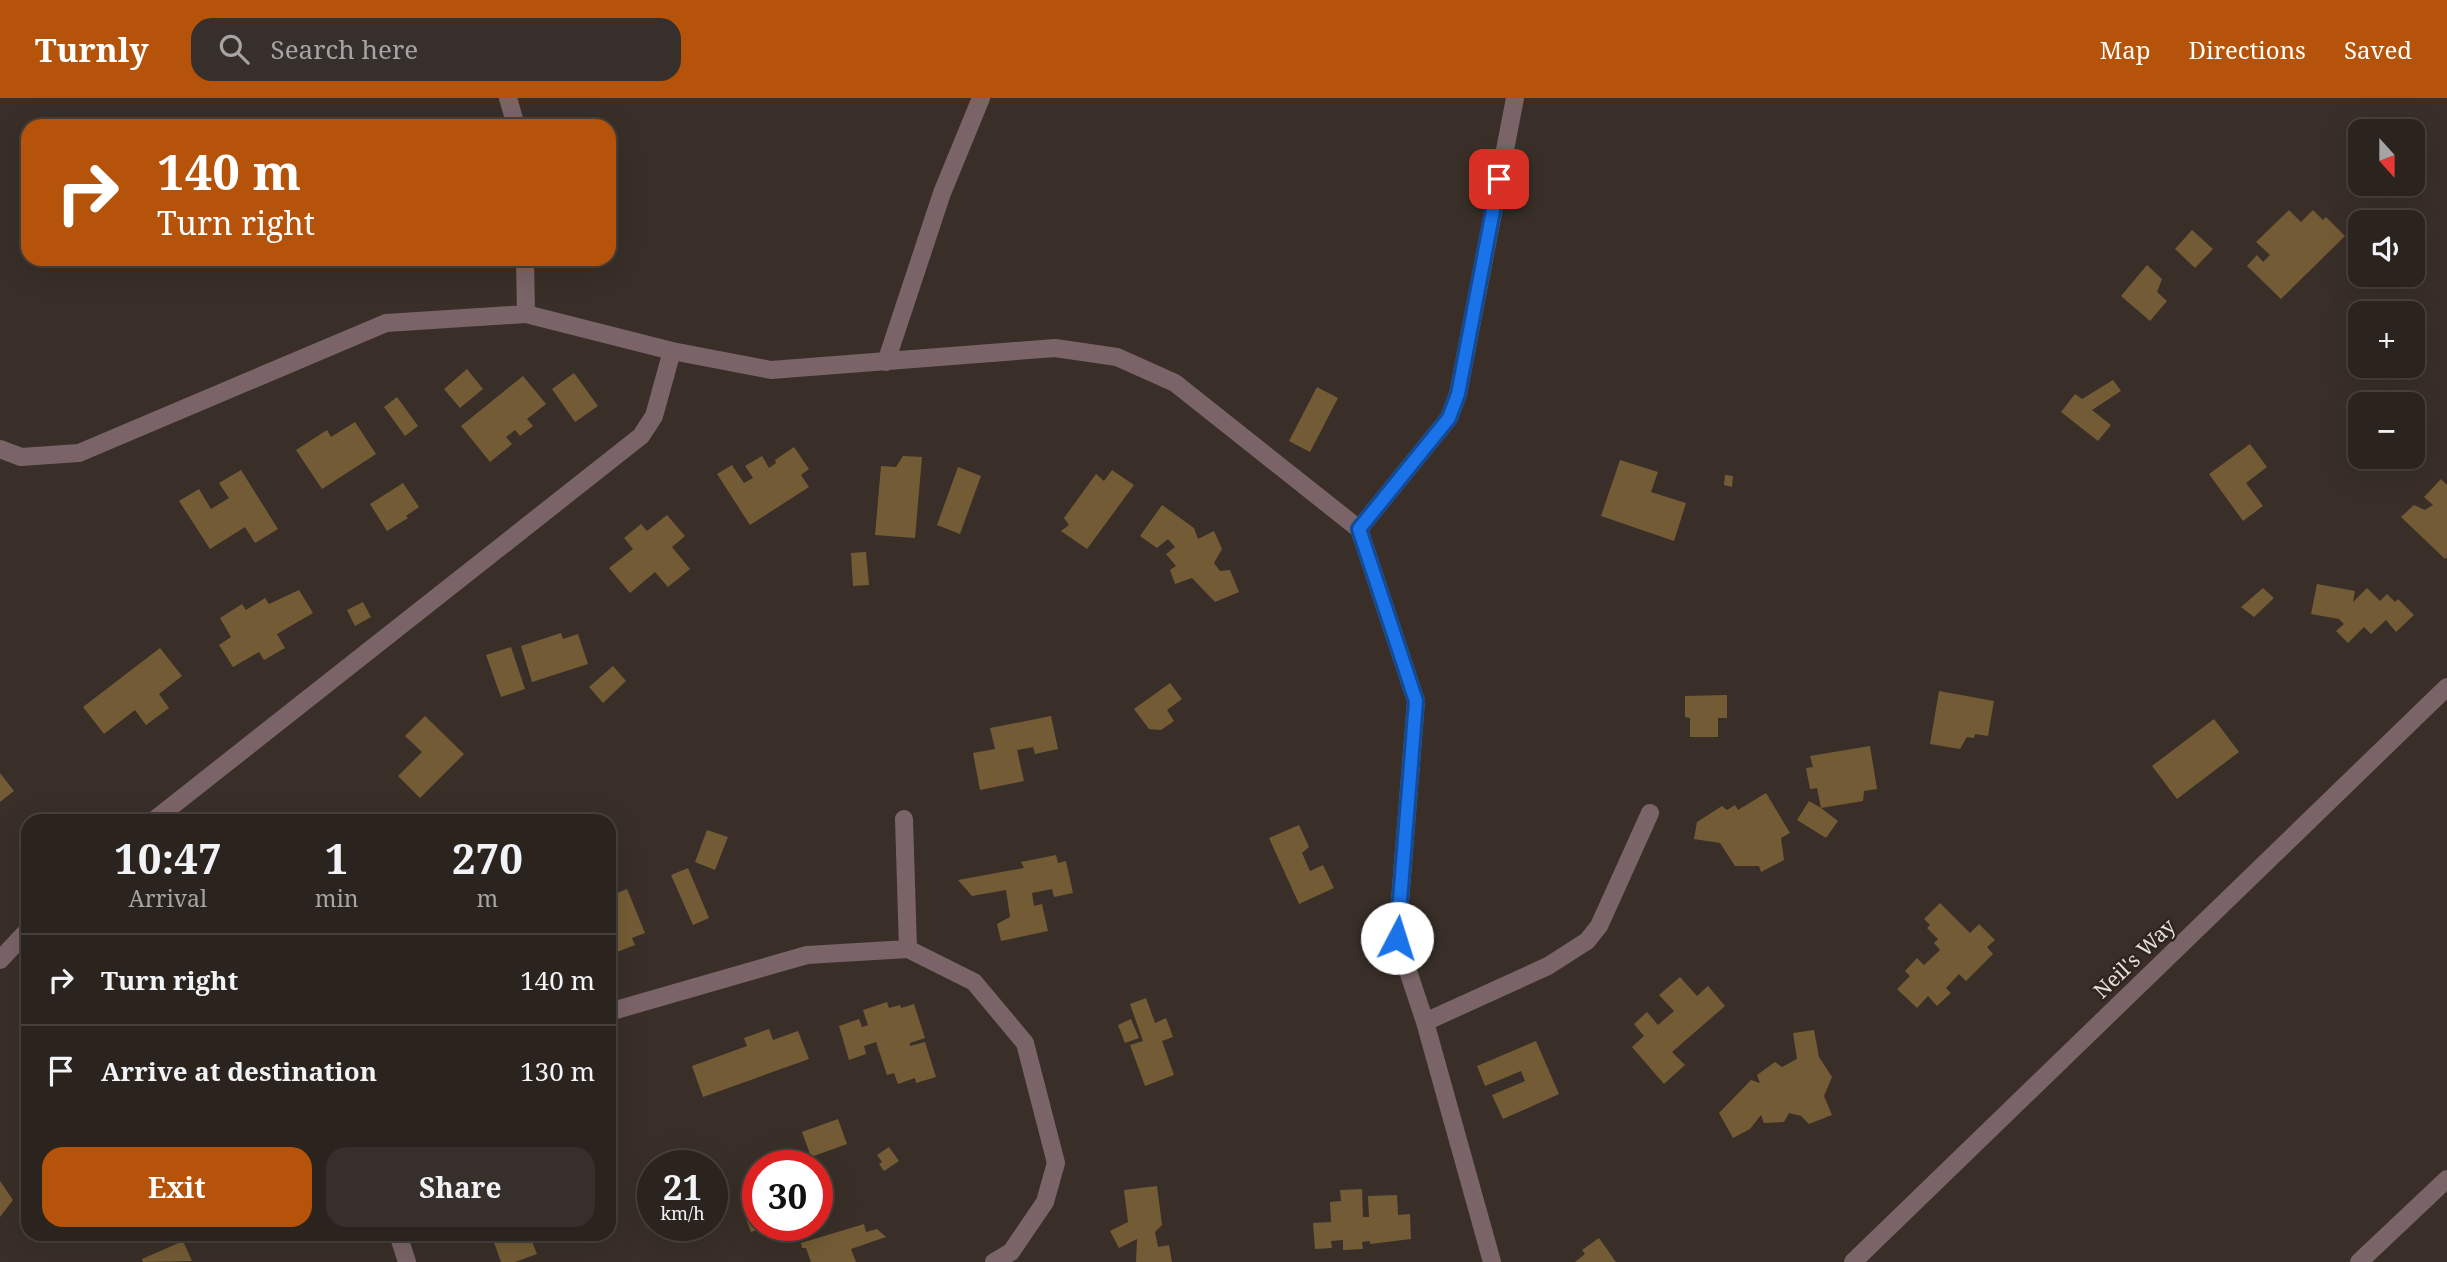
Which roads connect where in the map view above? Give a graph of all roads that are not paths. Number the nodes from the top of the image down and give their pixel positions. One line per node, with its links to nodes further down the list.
1 (508, 98): 4 (street)
2 (982, 98): 8 (street)
3 (1515, 98): 10 (street)
4 (514, 119)
5 (525, 266): 6 (street)
6 (526, 314): 7 (street); 9 (street)
7 (672, 351): 8 (street); 13 (street)
8 (886, 362): 10 (street)
9 (0, 449)
10 (1359, 529): 19 (street)
11 (2447, 687): 25 (street, Neil's Way)
12 (1650, 813): 19 (street)
13 (162, 814)
14 (904, 818): 16 (street)
15 (21, 938): 17 (street)
16 (908, 949): 18 (street); 23 (street)
17 (0, 960)
18 (616, 1010)
19 (1425, 1022): 24 (street)
20 (2447, 1179): 26 (street)
21 (400, 1241): 22 (street)
22 (407, 1262)
23 (994, 1262)
24 (1492, 1262)
25 (1853, 1262)
26 (2359, 1262)

